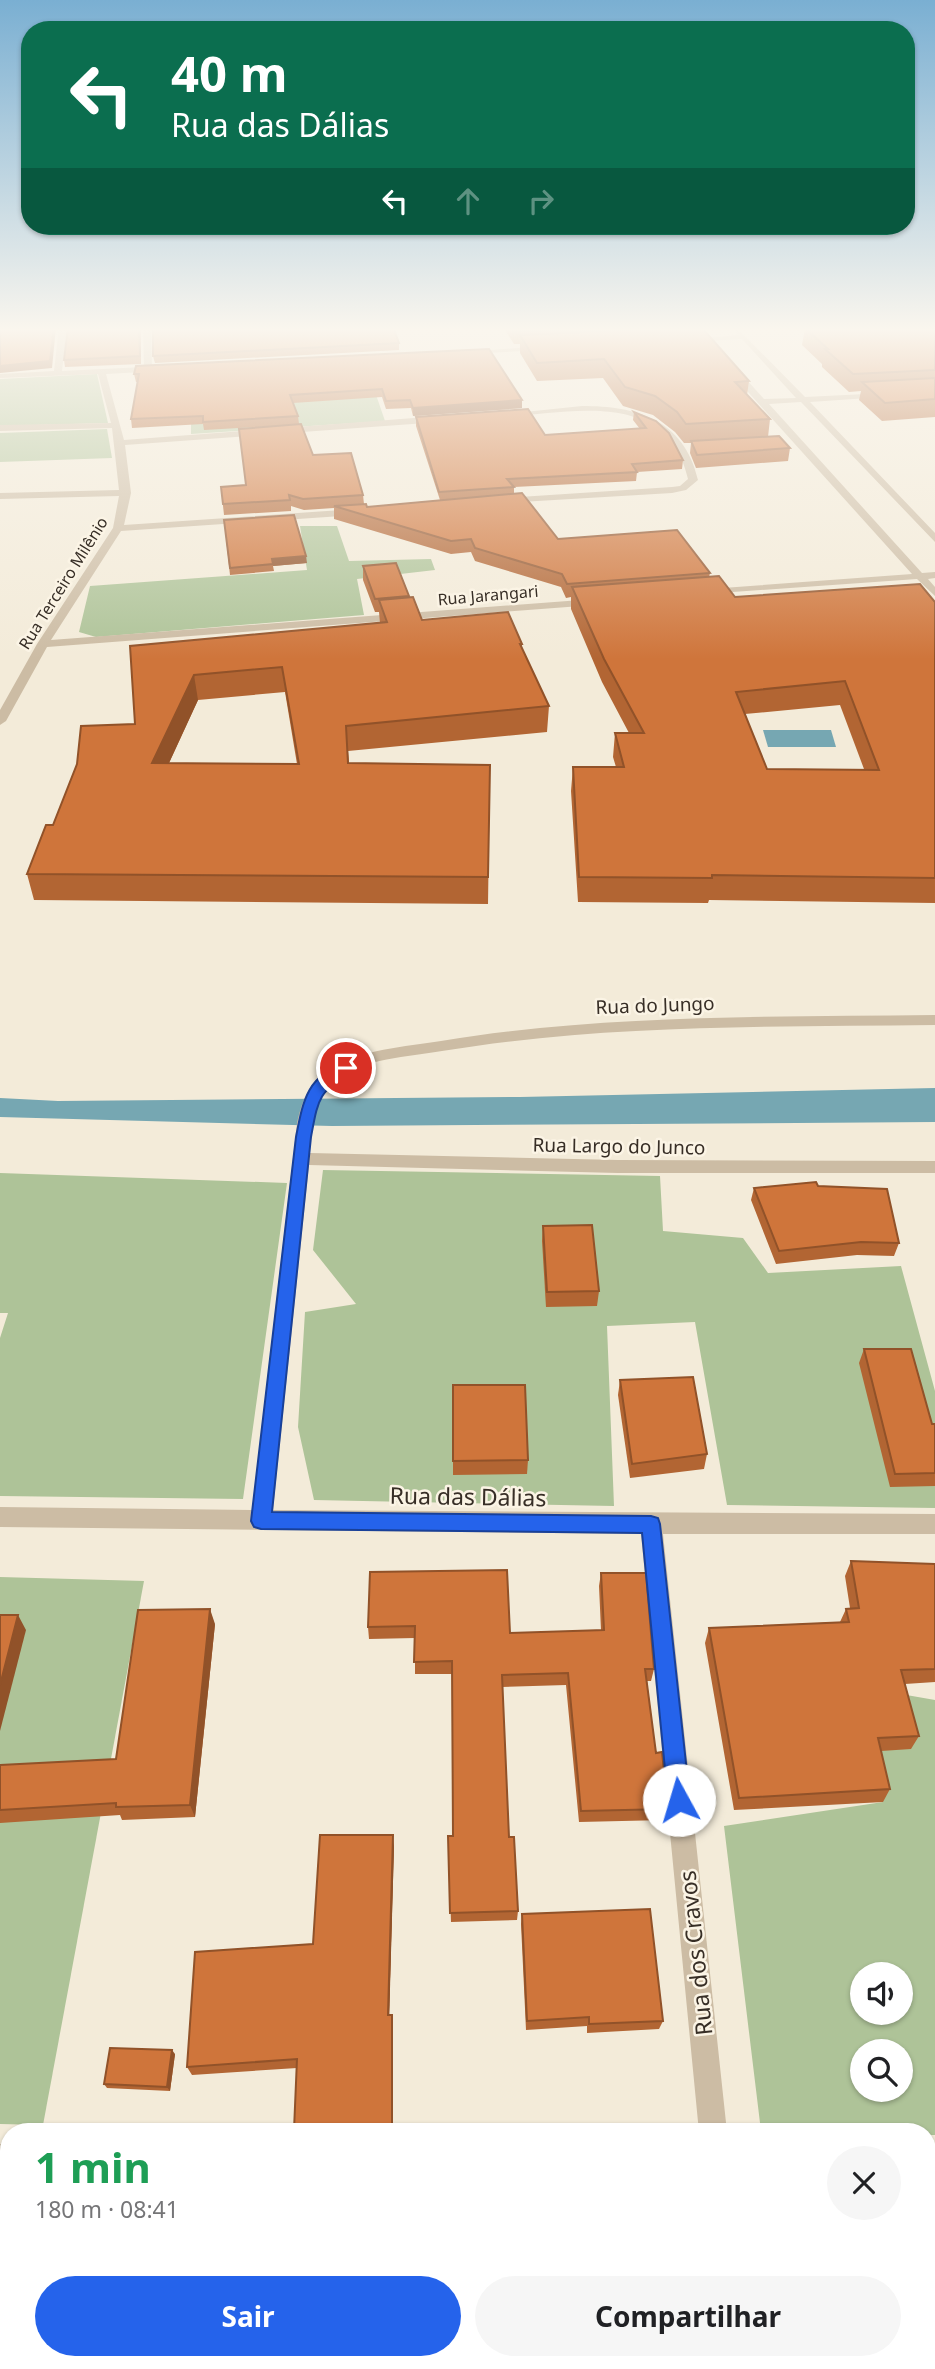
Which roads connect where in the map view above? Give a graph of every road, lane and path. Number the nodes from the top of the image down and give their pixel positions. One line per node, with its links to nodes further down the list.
1 (119, 438): 7 (street, Rua Terceiro Milênio)
2 (194, 438): 7 (street)
3 (670, 438): 9 (street)
4 (794, 438): 6 (street)
5 (841, 438): 16 (street)
6 (798, 442): 8 (street); 18 (street)
7 (120, 443): 11 (street, Rua Terceiro Milênio)
8 (785, 443)
9 (681, 449): 10 (street); 13 (street)
10 (694, 449)
11 (126, 493): 12 (street); 15 (street, Rua Terceiro Milênio)
12 (0, 496)
13 (500, 502)
14 (364, 511): 15 (street)
15 (118, 528): 22 (street, Rua Terceiro Milênio)
16 (935, 538)
17 (935, 575): 18 (street)
18 (919, 576): 19 (street); 20 (street)
19 (696, 593)
20 (935, 593)
21 (612, 600): 22 (street, Rua Jarangari)
22 (43, 644): 23 (street, Rua Terceiro Milênio)
23 (0, 722)
24 (935, 1020): 25 (street, Rua do Jungo)
25 (302, 1159): 26 (street, Rua Largo do Junco); 28 (street)
26 (935, 1167)
27 (0, 1517): 28 (street, Rua das Dálias)
28 (261, 1521): 29 (street, Rua das Dálias)
29 (651, 1524): 30 (street, Rua das Dálias); 31 (street, Rua dos Cravos)
30 (935, 1524)
31 (712, 2123)

